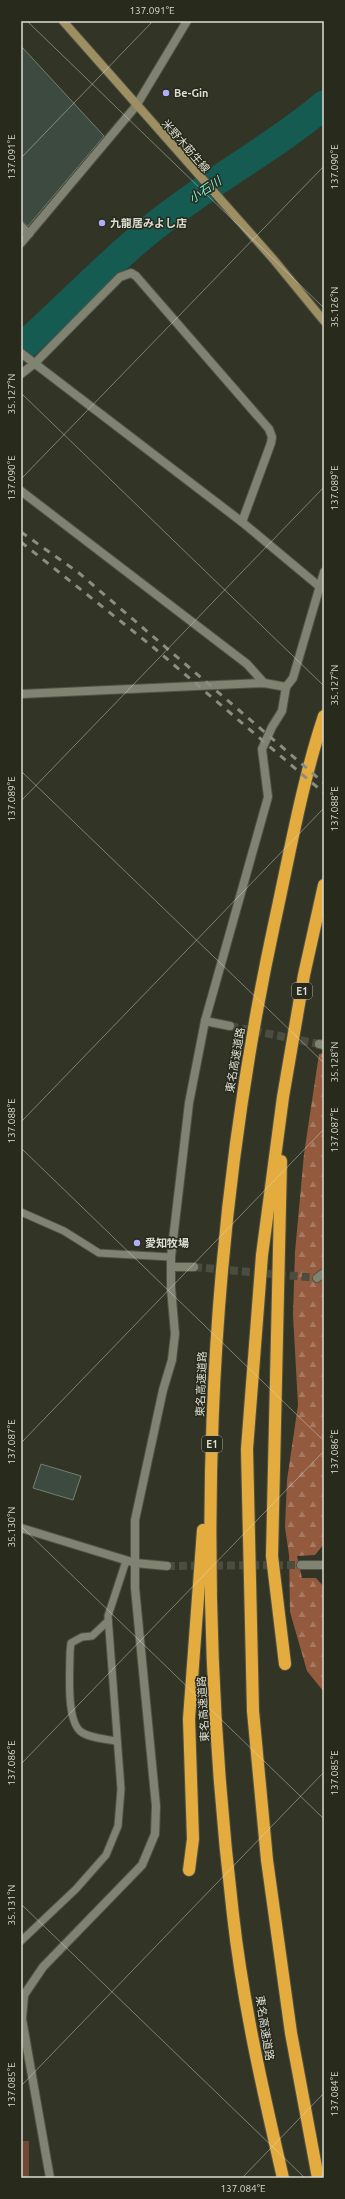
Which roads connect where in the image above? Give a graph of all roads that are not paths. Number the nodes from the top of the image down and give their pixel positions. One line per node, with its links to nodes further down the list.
1 (63, 21): 3 (main road, 米野木莇生線)
2 (187, 21): 3 (street)
3 (136, 106): 5 (street); 7 (main road, 米野木莇生線)
4 (21, 226): 5 (street)
5 (29, 234): 6 (street)
6 (21, 243)
7 (324, 321)
8 (21, 353): 9 (street)
9 (35, 363): 10 (street); 12 (street); 12 (street)
10 (21, 374)
11 (21, 491): 15 (street)
12 (242, 522): 14 (street)
13 (324, 572): 14 (street)
14 (320, 587): 16 (street)
15 (264, 683): 16 (street); 17 (street)
16 (286, 687): 20 (street)
17 (21, 694)
18 (324, 716): 27 (highway, 東名高速道路 / E1)
19 (324, 885): 22 (highway, E1)
20 (205, 1021): 21 (street); 24 (street)
21 (230, 1026)
22 (283, 1098): 35 (highway); 41 (highway, E1)
23 (21, 1212): 24 (lane)
24 (171, 1257): 25 (street)
25 (171, 1267): 26 (street); 30 (street)
26 (194, 1267)
27 (213, 1400): 37 (highway); 40 (highway, 東名高速道路 / E1)
28 (21, 1528): 29 (street)
29 (126, 1561): 30 (street); 34 (lane)
30 (135, 1564): 33 (street); 39 (street)
31 (301, 1565): 32 (street)
32 (324, 1565)
33 (167, 1566)
34 (108, 1621): 36 (lane); 36 (lane)
35 (285, 1664)
36 (116, 1741): 38 (lane)
37 (189, 1870)
38 (21, 1941)
39 (50, 2178)
40 (283, 2178)
41 (318, 2178)

